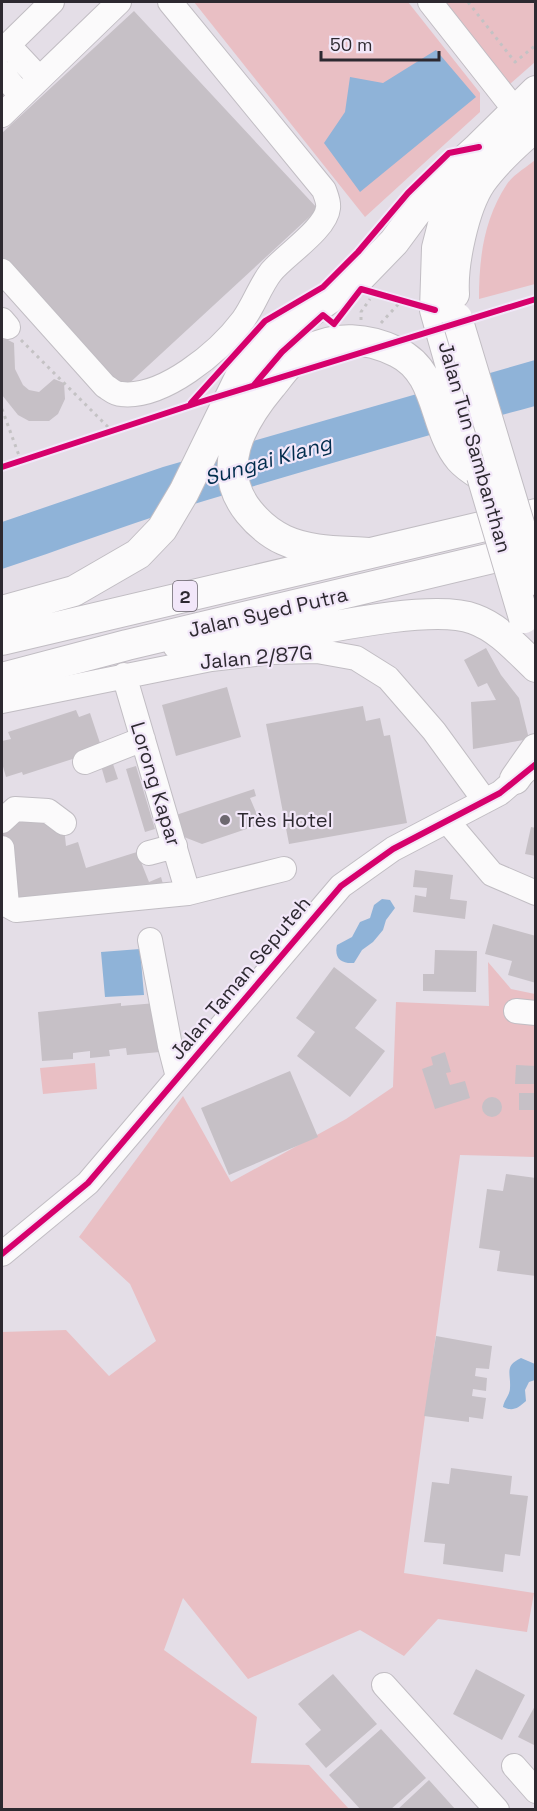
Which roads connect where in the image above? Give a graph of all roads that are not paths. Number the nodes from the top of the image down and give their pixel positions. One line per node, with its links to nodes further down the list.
1 (52, 2): 5 (street)
2 (119, 2): 7 (street)
3 (170, 2): 12 (street)
4 (429, 2): 9 (street)
5 (5, 48): 7 (street)
6 (2, 73): 8 (street)
7 (39, 78): 8 (street)
8 (21, 96): 10 (street)
9 (529, 109): 11 (main road, Jalan Tun Sambanthan); 13 (main road, Jalan Tun Sambanthan)
10 (2, 115)
11 (479, 147): 13 (main road, Jalan Tun Sambanthan); 20 (main road)
12 (2, 271)
13 (443, 315): 14 (main road, Jalan Tun Sambanthan); 19 (main road, Jalan Tun Sambanthan, bridge)
14 (482, 476): 17 (main road); 24 (main road, Jalan Tun Sambanthan, bridge)
15 (536, 514): 17 (main road, Jalan Syed Putra / 2)
16 (536, 548): 21 (main road, Jalan Syed Putra / 2)
17 (368, 553): 22 (main road, Jalan Syed Putra / 2)
18 (536, 567): 21 (main road)
19 (536, 580)
20 (2, 610)
21 (268, 612): 23 (main road, Jalan Syed Putra / 2)
22 (2, 640)
23 (127, 645): 25 (main road); 27 (main road, Jalan Syed Putra / 2)
24 (536, 654)
25 (536, 667)
26 (124, 675): 28 (street, Jalan 2/87G); 29 (street, Lorong Kapar); 32 (street, Jalan 2/87G)
27 (2, 678)
28 (2, 701)
29 (143, 739): 31 (street); 36 (street, Lorong Kapar)
30 (536, 749): 32 (main road)
31 (85, 762)
32 (514, 784): 34 (street, Jalan Taman Seputeh)
33 (2, 821): 35 (street)
34 (447, 822): 41 (street); 43 (street, Jalan Taman Seputeh)
35 (64, 823)
36 (175, 846): 38 (street); 40 (street, Lorong Kapar)
37 (2, 848): 40 (street)
38 (149, 853)
39 (284, 868): 40 (street)
40 (188, 893)
41 (536, 893)
42 (150, 940): 43 (street)
43 (178, 1077): 44 (street, Jalan Taman Seputeh)
44 (2, 1254)
45 (384, 1685): 48 (street)
46 (514, 1766): 47 (street)
47 (536, 1791)
48 (497, 1809)

